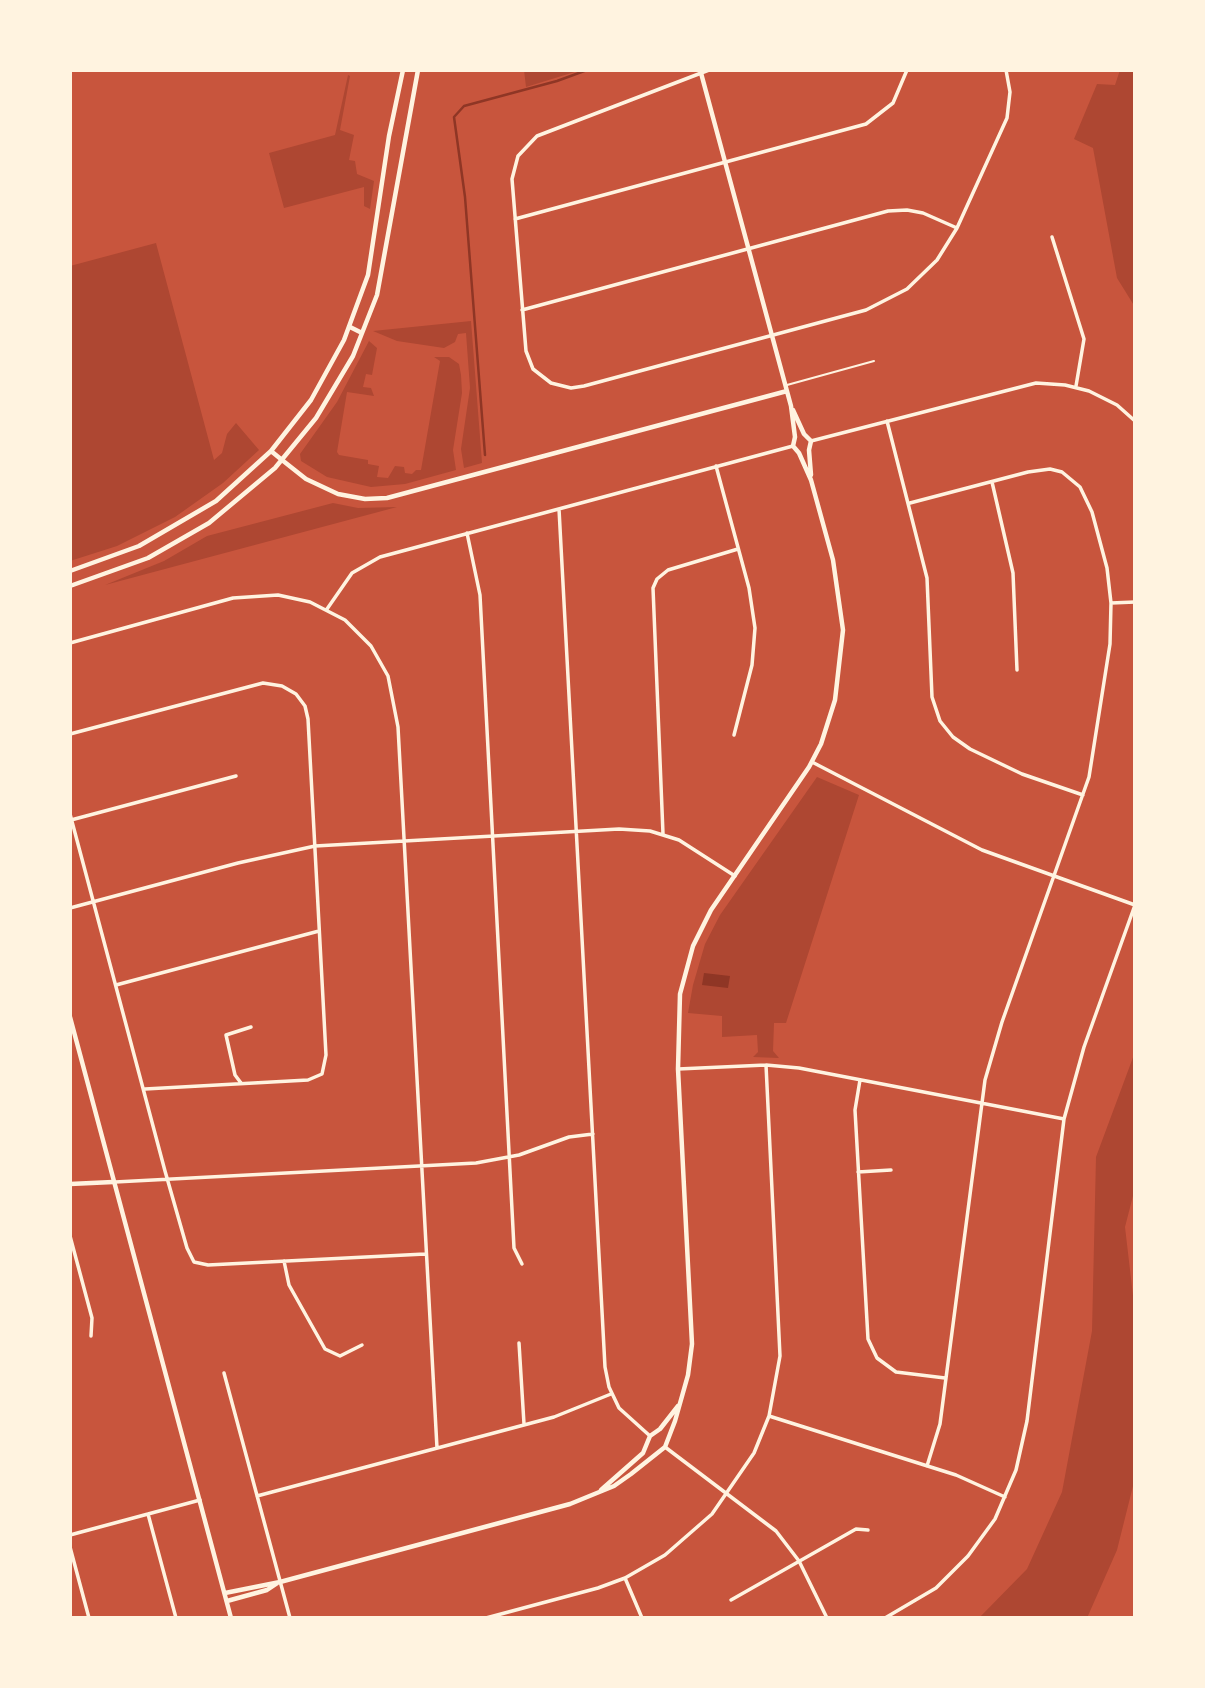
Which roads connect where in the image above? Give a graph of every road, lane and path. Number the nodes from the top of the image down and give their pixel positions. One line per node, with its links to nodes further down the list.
1 (403, 70): 13 (street)
2 (418, 70): 14 (street)
3 (709, 70): 6 (street)
4 (907, 70): 7 (street)
5 (1006, 70): 9 (street)
6 (701, 73): 7 (street); 8 (street)
7 (726, 162): 8 (street); 11 (street)
8 (515, 219): 12 (street)
9 (957, 229): 11 (street); 15 (street)
10 (1052, 237): 17 (street)
11 (749, 248): 12 (street); 15 (street)
12 (522, 310): 15 (street)
13 (349, 327): 14 (street); 27 (street)
14 (362, 333): 29 (street)
15 (772, 335): 18 (street)
16 (874, 361): 18 (lane)
17 (1076, 386): 20 (street); 21 (street)
18 (786, 388): 19 (street); 29 (street)
19 (791, 407): 22 (street); 23 (street)
20 (887, 421): 24 (street); 33 (street)
21 (1135, 421)
22 (804, 434): 23 (street); 24 (street)
23 (795, 437): 25 (street)
24 (811, 441): 26 (street)
25 (793, 446): 28 (street); 30 (street)
26 (808, 450): 28 (street); 31 (street)
27 (271, 451): 29 (street); 37 (street)
28 (799, 453): 31 (street)
29 (282, 460): 38 (street)
30 (716, 467): 34 (street); 36 (street)
31 (811, 480): 46 (street)
32 (992, 482): 33 (street); 40 (street); 43 (street)
33 (910, 503): 48 (street)
34 (559, 509): 35 (street); 50 (street)
35 (467, 533): 41 (street); 52 (street)
36 (738, 549): 45 (street); 51 (street)
37 (70, 571)
38 (70, 586)
39 (1135, 602): 40 (street)
40 (1111, 603): 48 (street)
41 (327, 609): 42 (street); 53 (street)
42 (70, 643)
43 (1017, 670)
44 (70, 734): 54 (street)
45 (734, 735)
46 (812, 762): 55 (street); 56 (street)
47 (236, 776): 49 (street)
48 (1083, 795): 56 (street)
49 (71, 817): 57 (street)
50 (578, 832): 51 (street); 52 (street); 71 (street)
51 (663, 834): 55 (street)
52 (492, 836): 53 (street); 72 (street)
53 (404, 841): 54 (street); 73 (street)
54 (316, 846): 57 (street); 60 (street)
55 (735, 876): 65 (street)
56 (1055, 877): 58 (street); 69 (street)
57 (93, 902): 59 (street); 61 (street)
58 (1135, 905): 70 (street)
59 (70, 908)
60 (319, 931): 61 (street); 67 (street)
61 (116, 985): 68 (street)
62 (70, 1017): 77 (street)
63 (251, 1027): 67 (street)
64 (766, 1065): 65 (street); 66 (street); 92 (street)
65 (678, 1069): 91 (street)
66 (860, 1080): 69 (street); 75 (street)
67 (241, 1083): 68 (street)
68 (145, 1089): 76 (street)
69 (981, 1103): 70 (street); 89 (street)
70 (1064, 1119): 105 (street)
71 (593, 1134): 72 (street); 90 (street)
72 (509, 1157): 73 (street); 84 (street)
73 (421, 1166): 76 (street); 80 (street)
74 (891, 1170): 75 (street)
75 (858, 1172): 89 (street)
76 (168, 1179): 77 (street); 82 (street)
77 (113, 1182): 78 (street); 106 (street)
78 (70, 1184)
79 (70, 1236): 81 (street)
80 (425, 1254): 82 (street); 99 (street)
81 (76, 1260): 83 (street); 85 (street)
82 (284, 1261): 87 (street)
83 (70, 1262)
84 (522, 1264)
85 (91, 1336)
86 (519, 1343): 93 (street)
87 (362, 1345)
88 (224, 1373): 104 (street)
89 (945, 1378): 101 (street)
90 (611, 1394): 93 (street); 95 (street)
91 (679, 1405): 94 (street); 96 (street)
92 (769, 1416): 101 (street); 103 (street)
93 (524, 1424): 99 (street)
94 (656, 1432): 95 (street); 96 (street)
95 (650, 1436): 97 (street)
96 (667, 1440): 98 (street)
97 (648, 1443): 100 (street); 102 (street)
98 (665, 1447): 100 (street); 103 (street)
99 (437, 1448): 104 (street)
100 (659, 1450): 102 (street)
101 (928, 1466): 105 (street)
102 (600, 1491): 113 (street)
103 (728, 1494): 111 (street); 112 (street)
104 (257, 1496): 113 (street)
105 (1005, 1497): 124 (street)
106 (200, 1500): 107 (street); 114 (street)
107 (148, 1514): 109 (street); 118 (street)
108 (868, 1530): 111 (street)
109 (70, 1535)
110 (70, 1547): 117 (street)
111 (799, 1562): 115 (street); 123 (street)
112 (625, 1578): 121 (street); 122 (street)
113 (280, 1582): 114 (street); 116 (street); 120 (street)
114 (225, 1593): 116 (street)
115 (732, 1600)
116 (227, 1601): 119 (street)
117 (89, 1618)
118 (176, 1618)
119 (231, 1618)
120 (290, 1618)
121 (486, 1618)
122 (642, 1618)
123 (827, 1618)
124 (885, 1618)

